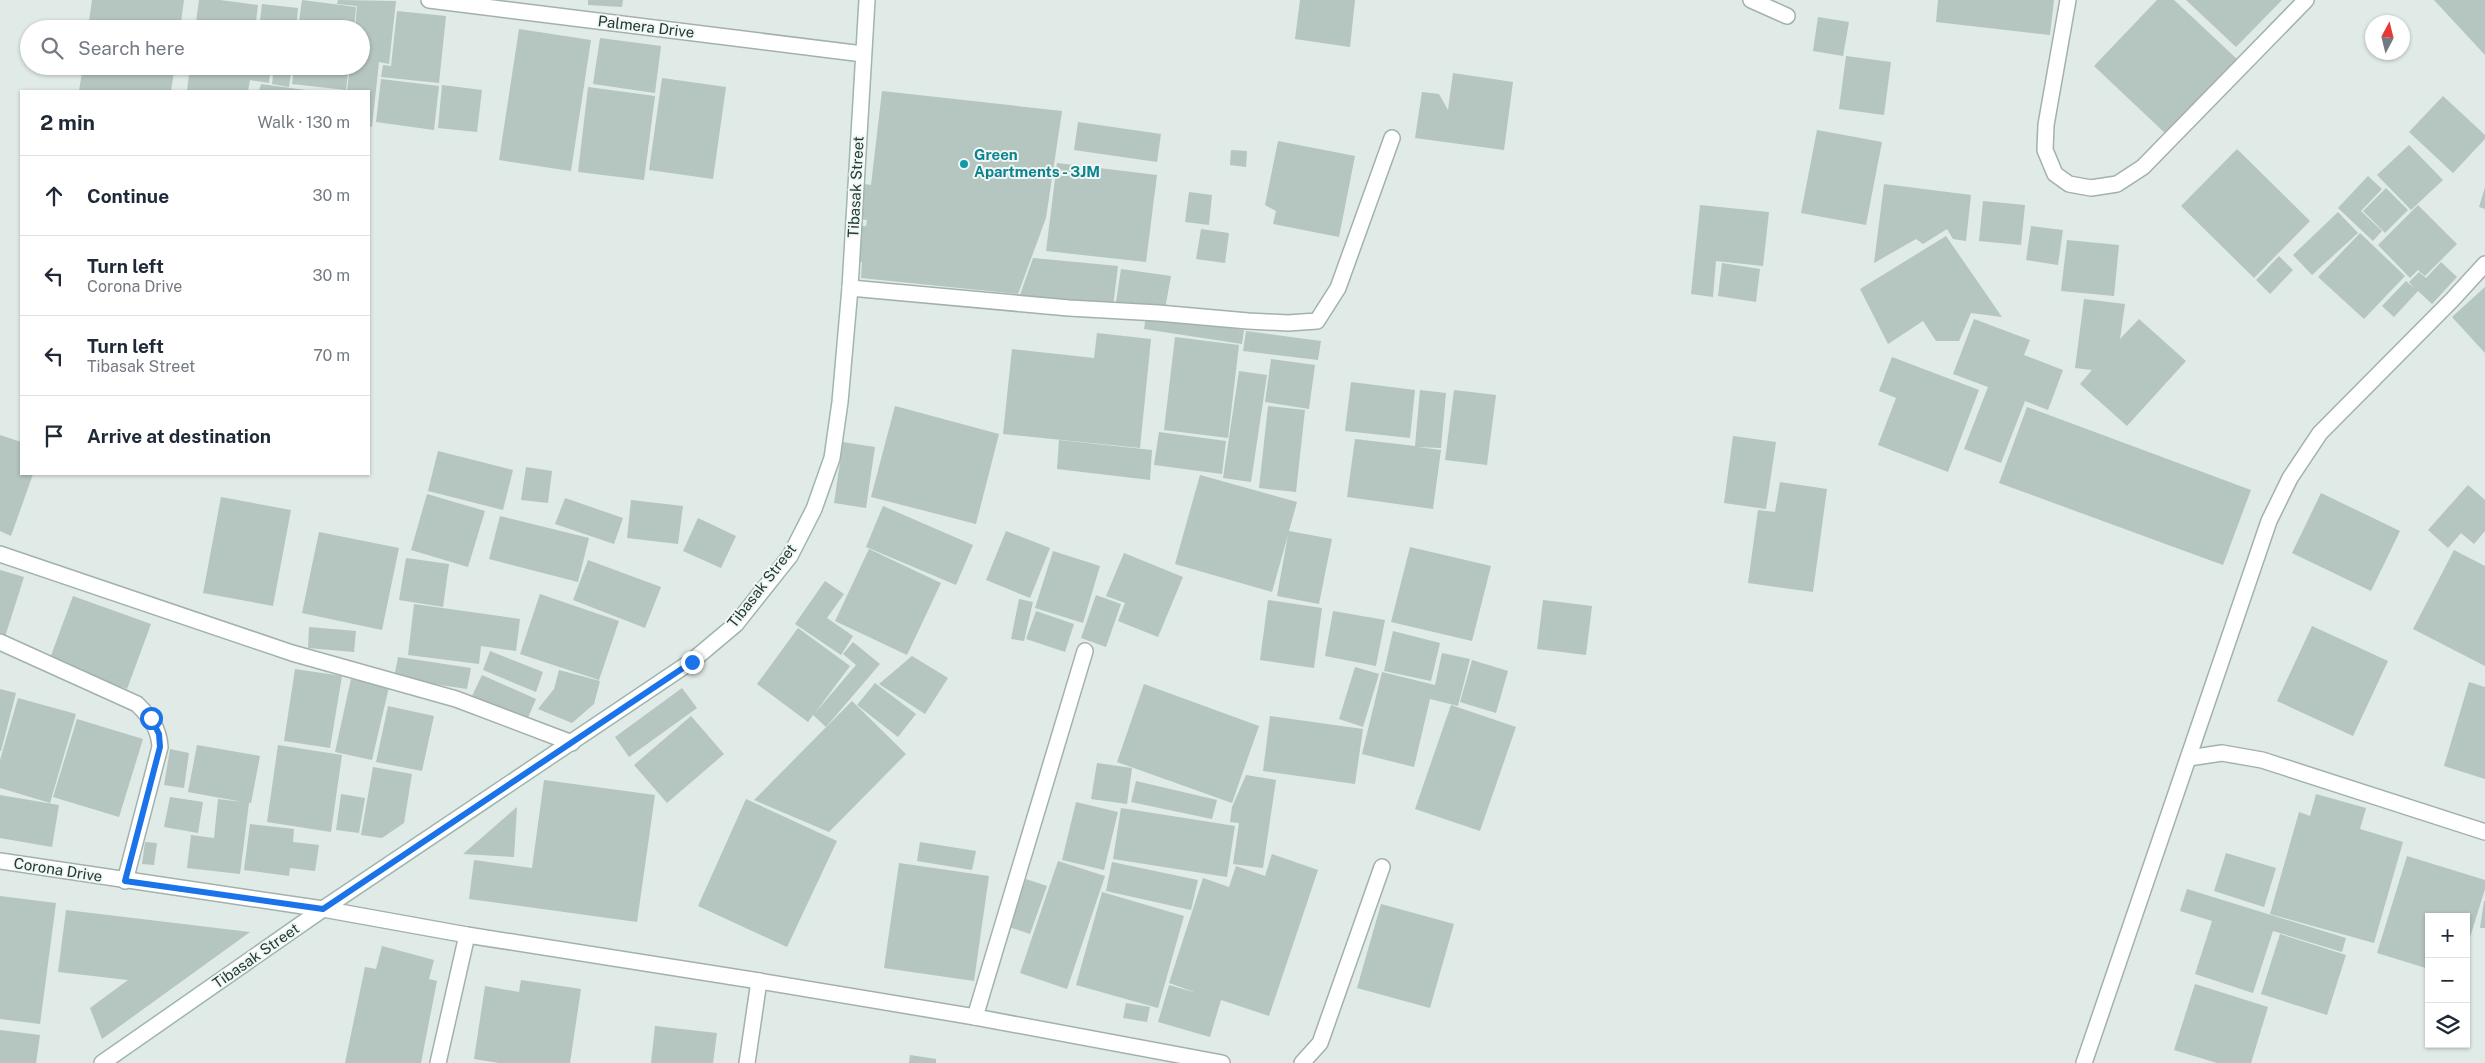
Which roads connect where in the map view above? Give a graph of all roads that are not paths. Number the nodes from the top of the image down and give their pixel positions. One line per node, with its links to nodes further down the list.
1 (429, 0): 7 (street, Palmera Drive)
2 (867, 0): 7 (street, Tibasak Street)
3 (1751, 0): 6 (street)
4 (2068, 0): 5 (street)
5 (2306, 0)
6 (1787, 16)
7 (863, 54): 10 (street, Tibasak Street)
8 (1392, 138): 10 (street)
9 (2485, 264): 15 (street)
10 (850, 288): 14 (street, Tibasak Street)
11 (0, 554): 14 (street)
12 (0, 642): 19 (street)
13 (1085, 651): 23 (street)
14 (572, 743): 20 (street, Tibasak Street)
15 (2189, 758): 16 (street); 29 (street)
16 (2485, 832)
17 (0, 862): 19 (street, Corona Drive)
18 (1382, 867): 28 (street)
19 (125, 881): 20 (street, Corona Drive)
20 (323, 909): 21 (street, Corona Drive); 24 (street, Tibasak Street)
21 (467, 935): 22 (street, Corona Drive); 25 (street)
22 (759, 981): 23 (street, Corona Drive); 26 (street)
23 (975, 1017): 27 (street, Corona Drive)
24 (102, 1063)
25 (438, 1063)
26 (746, 1063)
27 (1222, 1063)
28 (1302, 1063)
29 (2084, 1063)

